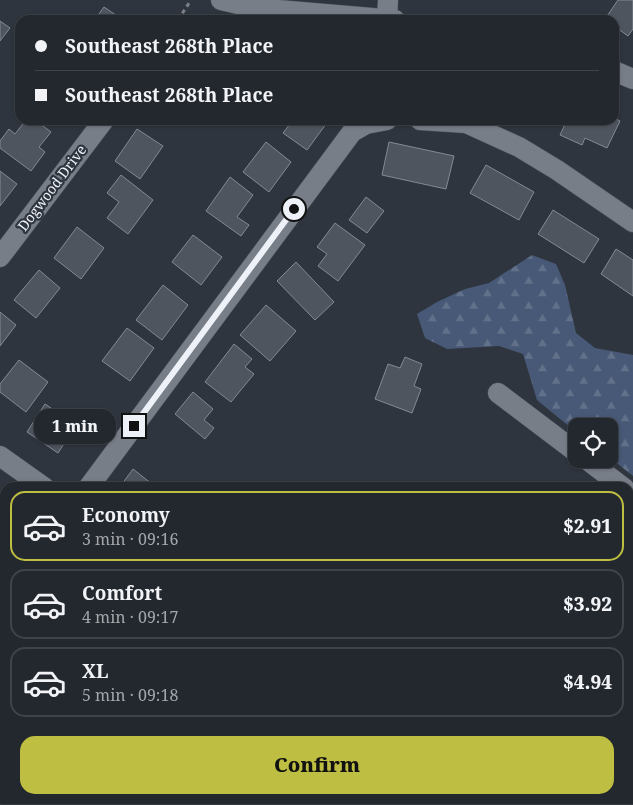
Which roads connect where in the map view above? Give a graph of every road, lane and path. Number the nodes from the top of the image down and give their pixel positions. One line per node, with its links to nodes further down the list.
1 (191, 0): 4 (path)
2 (221, 0): 5 (street)
3 (388, 0): 6 (street)
4 (181, 15)
5 (339, 15)
6 (387, 15)
7 (619, 73): 8 (street)
8 (633, 79)
9 (100, 125): 13 (street, Dogwood Drive)
10 (364, 125): 19 (street)
11 (470, 125): 12 (street)
12 (633, 222)
13 (0, 257)
14 (498, 393): 15 (street)
15 (568, 446)
16 (0, 456): 18 (street)
17 (598, 468): 20 (street)
18 (37, 482)
19 (92, 482)
20 (616, 482)

